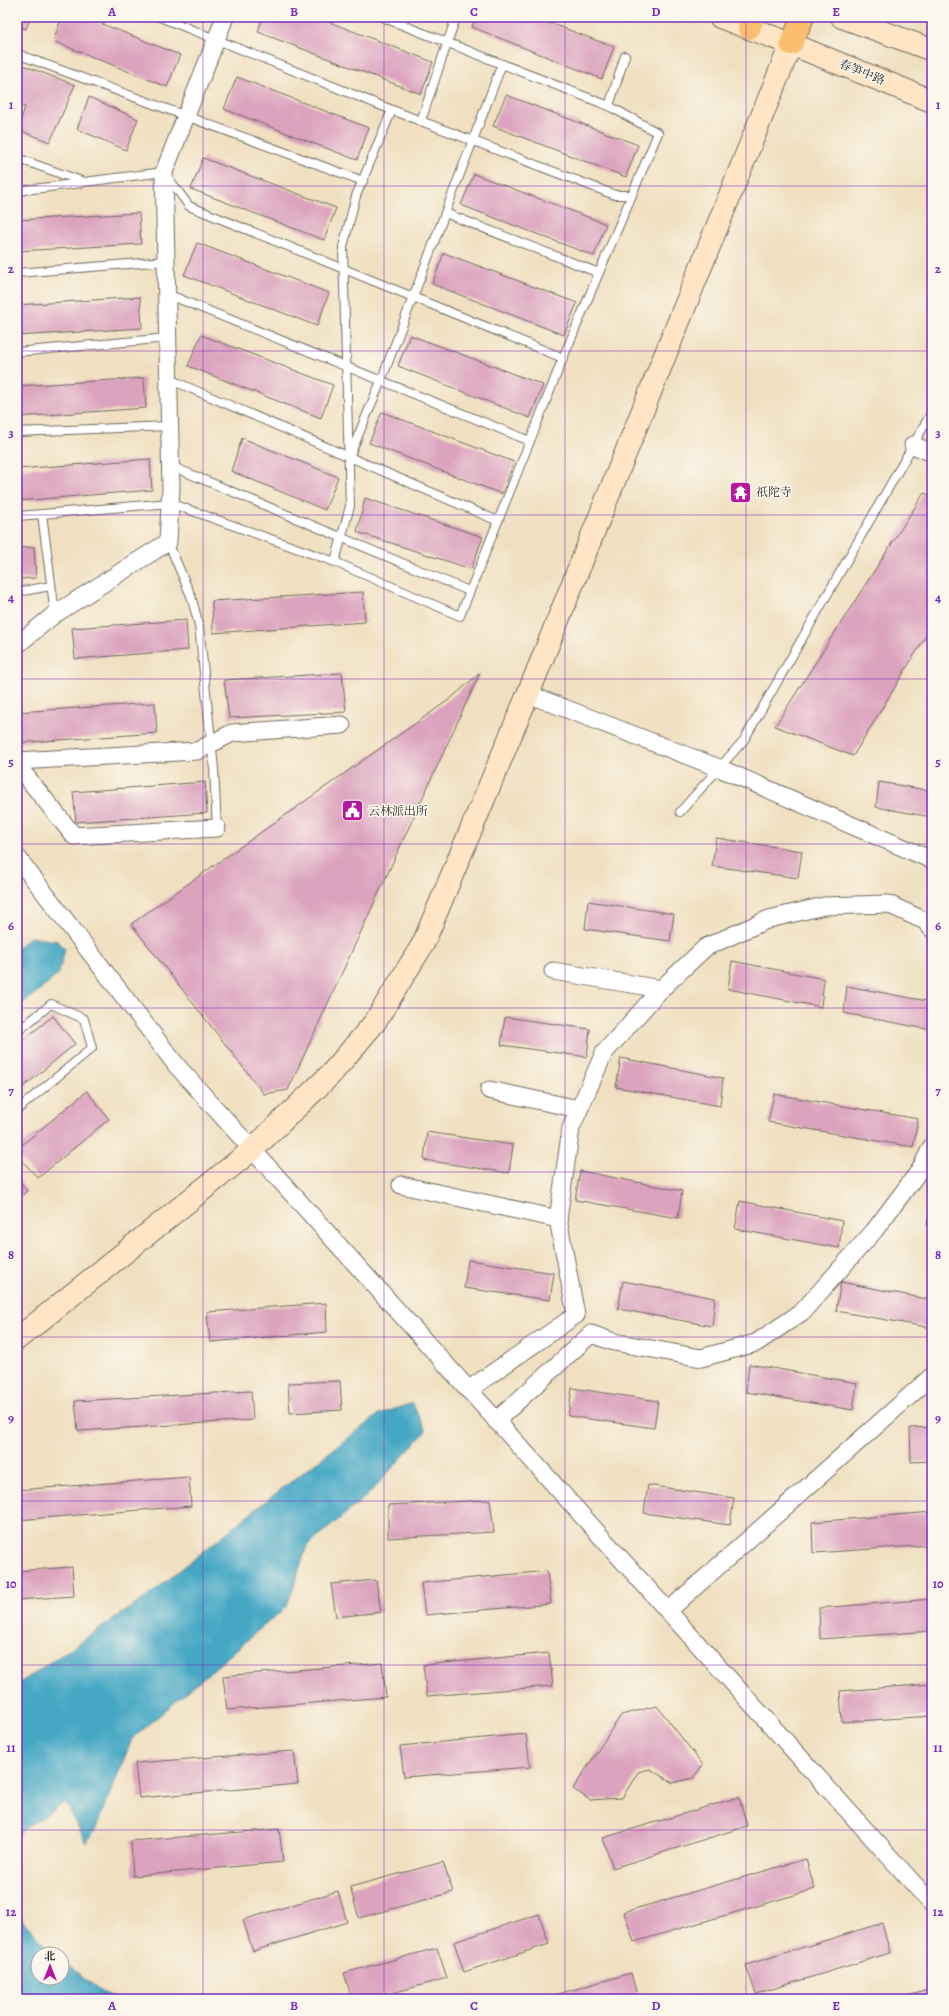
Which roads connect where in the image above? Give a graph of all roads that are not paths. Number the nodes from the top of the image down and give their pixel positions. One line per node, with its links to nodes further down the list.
1 (160, 17): 9 (lane)
2 (225, 17): 9 (street)
3 (382, 17): 10 (lane)
4 (456, 17): 10 (lane)
5 (720, 17): 8 (street, 春笋中路)
6 (803, 17): 11 (main road)
7 (842, 17): 12 (street)
8 (751, 22): 11 (street, 春笋中路)
9 (216, 40): 18 (lane); 19 (street)
10 (447, 43): 15 (lane); 20 (lane)
11 (791, 44): 16 (street, 春笋中路); 61 (street)
12 (932, 50)
13 (17, 54): 19 (lane)
14 (625, 56): 17 (lane)
15 (502, 64): 17 (lane); 21 (lane)
16 (932, 101)
17 (609, 106): 27 (lane)
18 (392, 110): 20 (lane); 24 (lane)
19 (186, 117): 23 (street); 24 (lane)
20 (421, 121): 21 (lane)
21 (473, 140): 27 (lane); 28 (lane)
22 (17, 158): 25 (lane)
23 (164, 172): 25 (lane); 29 (street); 30 (lane)
24 (363, 181): 30 (lane)
25 (84, 182): 26 (lane)
26 (17, 191)
27 (632, 195): 32 (lane)
28 (445, 213): 32 (lane); 34 (lane)
29 (166, 261): 31 (lane); 33 (street)
30 (344, 269): 34 (lane); 38 (lane)
31 (17, 273)
32 (599, 273): 37 (lane)
33 (167, 294): 35 (street); 38 (lane)
34 (413, 297): 37 (lane); 40 (lane)
35 (168, 338): 36 (lane); 39 (street)
36 (17, 352)
37 (563, 358): 44 (lane)
38 (346, 367): 40 (lane); 47 (lane)
39 (169, 379): 42 (street); 47 (lane)
40 (381, 381): 44 (lane); 47 (lane)
41 (932, 412): 45 (lane)
42 (170, 426): 43 (lane); 48 (street)
43 (17, 432)
44 (530, 441): 52 (lane)
45 (913, 445): 46 (street); 66 (lane)
46 (932, 452)
47 (349, 457): 52 (lane); 53 (lane)
48 (171, 466): 49 (street); 53 (lane)
49 (170, 503): 50 (lane); 54 (street); 55 (lane)
50 (42, 514): 51 (lane); 56 (lane)
51 (17, 516)
52 (498, 521): 57 (lane)
53 (342, 538): 55 (lane); 57 (lane)
54 (168, 542): 59 (street); 63 (lane)
55 (335, 562): 57 (lane)
56 (51, 586): 58 (lane); 59 (lane)
57 (469, 591)
58 (17, 592)
59 (55, 614): 60 (street)
60 (17, 645)
61 (528, 694): 66 (street); 79 (street)
62 (342, 725): 63 (street)
63 (211, 744): 64 (street); 68 (lane)
64 (17, 761)
65 (17, 765): 68 (street)
66 (719, 768): 67 (lane); 70 (street)
67 (680, 812)
68 (217, 828)
69 (17, 857): 79 (street)
70 (932, 860)
71 (932, 929): 73 (street)
72 (553, 971): 73 (street)
73 (661, 989): 76 (street)
74 (17, 1032): 77 (lane)
75 (489, 1090): 76 (street)
76 (579, 1109): 81 (street)
77 (17, 1110)
78 (932, 1146): 85 (street)
79 (252, 1150): 82 (street); 84 (street)
80 (401, 1185): 81 (street)
81 (558, 1219): 84 (street)
82 (17, 1339)
83 (932, 1376): 86 (street)
84 (468, 1390): 85 (street)
85 (496, 1420): 86 (street)
86 (668, 1611): 87 (street)
87 (932, 1904)

